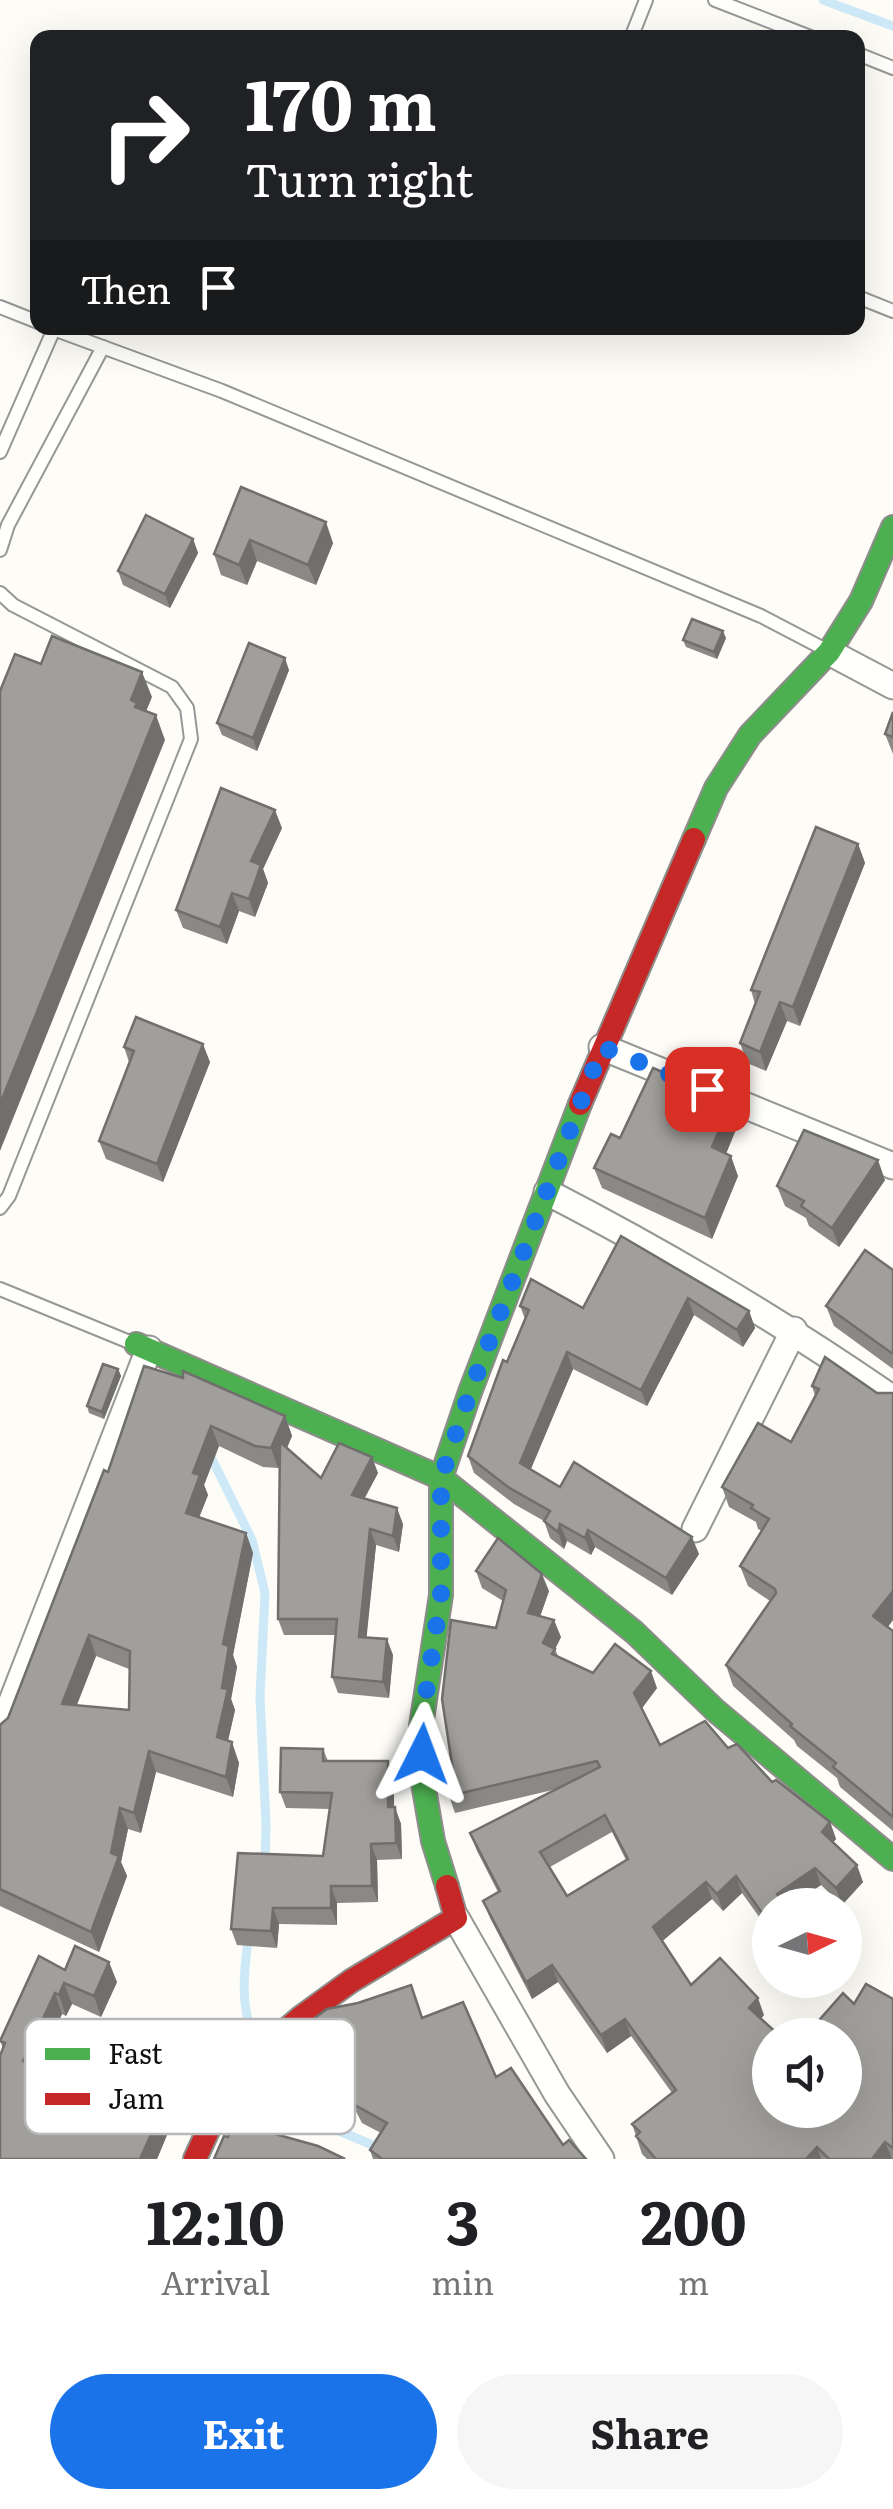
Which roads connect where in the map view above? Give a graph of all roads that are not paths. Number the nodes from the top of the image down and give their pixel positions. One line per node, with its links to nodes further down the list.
1 (646, 0): 3 (lane)
2 (716, 0): 4 (lane)
3 (634, 30)
4 (793, 30)
5 (865, 57): 6 (lane)
6 (893, 68)
7 (865, 300): 9 (lane)
8 (0, 307): 10 (lane)
9 (893, 311)
10 (30, 319)
11 (49, 335): 14 (lane)
12 (71, 335): 13 (lane)
13 (103, 347): 16 (lane); 18 (lane)
14 (0, 452)
15 (893, 526): 18 (street)
16 (0, 550)
17 (0, 593): 23 (lane)
18 (829, 652): 19 (street); 20 (street)
19 (893, 686)
20 (602, 1047): 21 (street); 22 (street)
21 (893, 1166)
22 (547, 1192): 25 (street); 28 (street)
23 (0, 1208)
24 (0, 1289): 26 (lane)
25 (794, 1330): 27 (street); 29 (street)
26 (143, 1347): 28 (street); 30 (street)
27 (893, 1399)
28 (441, 1478): 31 (street); 32 (street)
29 (694, 1529)
30 (0, 1732)
31 (893, 1859)
32 (456, 1918): 33 (street); 36 (street)
33 (299, 2019)
34 (207, 2134): 35 (street)
35 (195, 2159)
36 (601, 2159)

